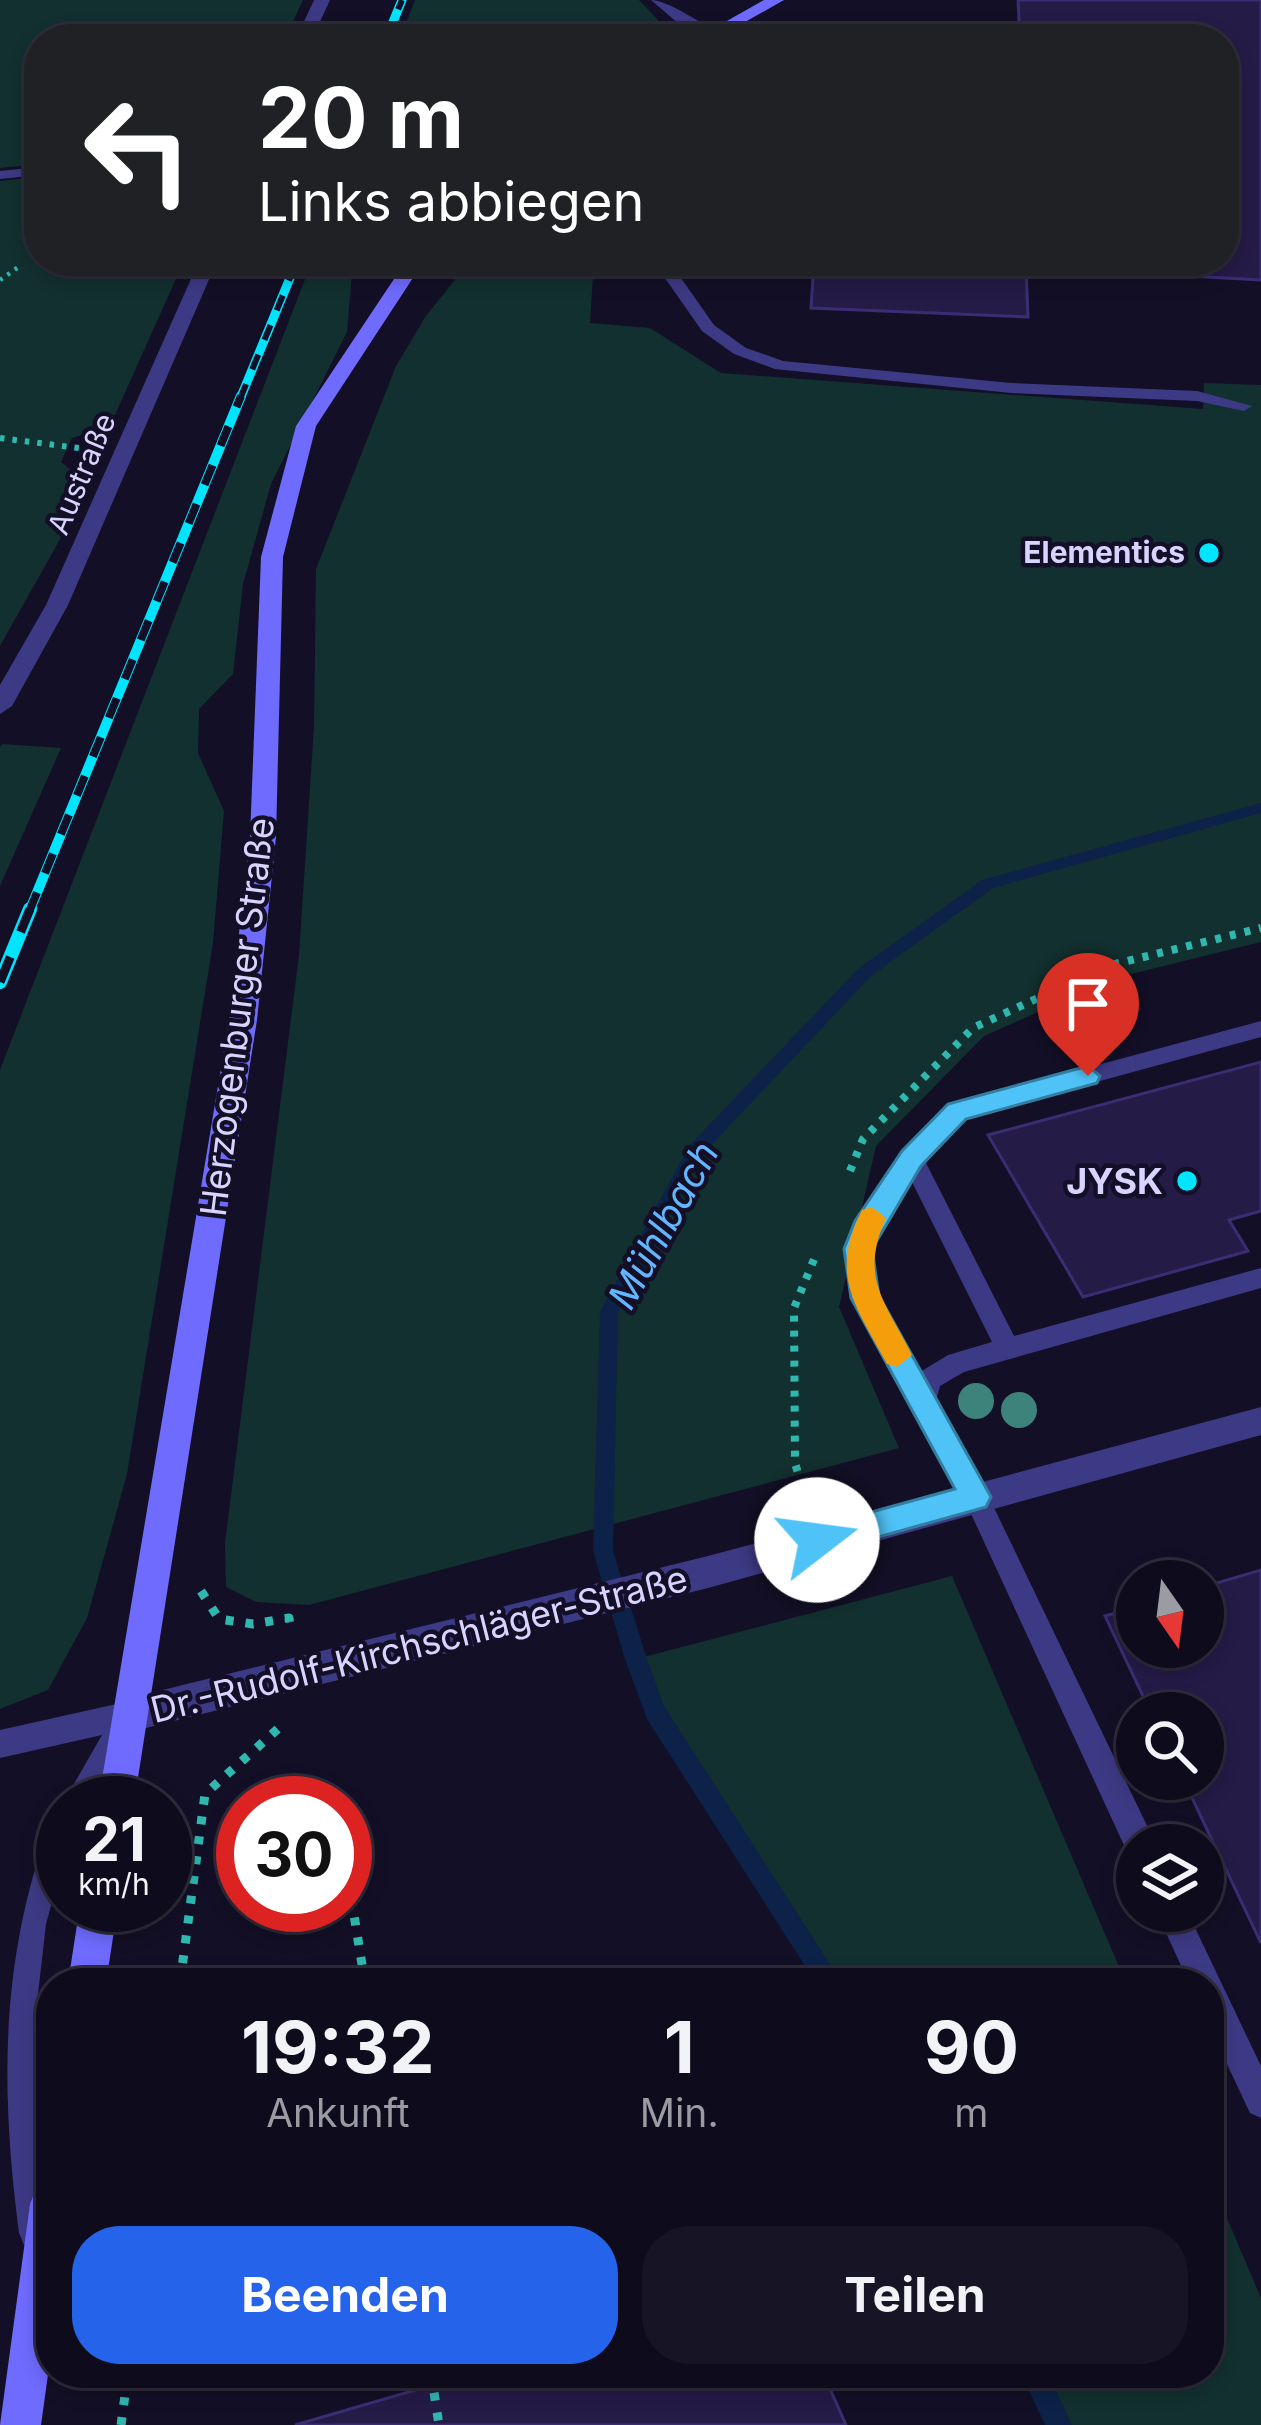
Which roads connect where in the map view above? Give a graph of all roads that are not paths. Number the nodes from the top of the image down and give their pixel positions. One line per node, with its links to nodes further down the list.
1 (657, 0): 3 (lane)
2 (776, 0): 4 (street)
3 (690, 24)
4 (732, 24)
5 (201, 276): 9 (street, Austraße)
6 (406, 276): 17 (street, Herzogenburger Straße)
7 (672, 276): 8 (lane)
8 (1244, 406)
9 (0, 706)
10 (1261, 1029): 11 (lane)
11 (912, 1159): 13 (lane); 14 (lane)
12 (1261, 1278): 13 (lane)
13 (1008, 1348): 14 (lane)
14 (923, 1402): 16 (lane)
15 (1261, 1420): 16 (street, Dr.-Rudolf-Kirchschläger-Straße)
16 (976, 1497): 17 (street, Dr.-Rudolf-Kirchschläger-Straße); 21 (lane)
17 (130, 1715): 18 (lane); 19 (lane); 20 (street, Herzogenburger Straße)
18 (0, 1744)
19 (94, 1776)
20 (120, 1776)
21 (1130, 1824)
22 (36, 1913): 29 (lane)
23 (95, 1932): 25 (street)
24 (1181, 1932): 26 (lane)
25 (89, 1968)
26 (1198, 1968)
27 (1224, 2023): 28 (lane)
28 (1261, 2102)
29 (36, 2226)
30 (36, 2303): 31 (street)
31 (19, 2425)

